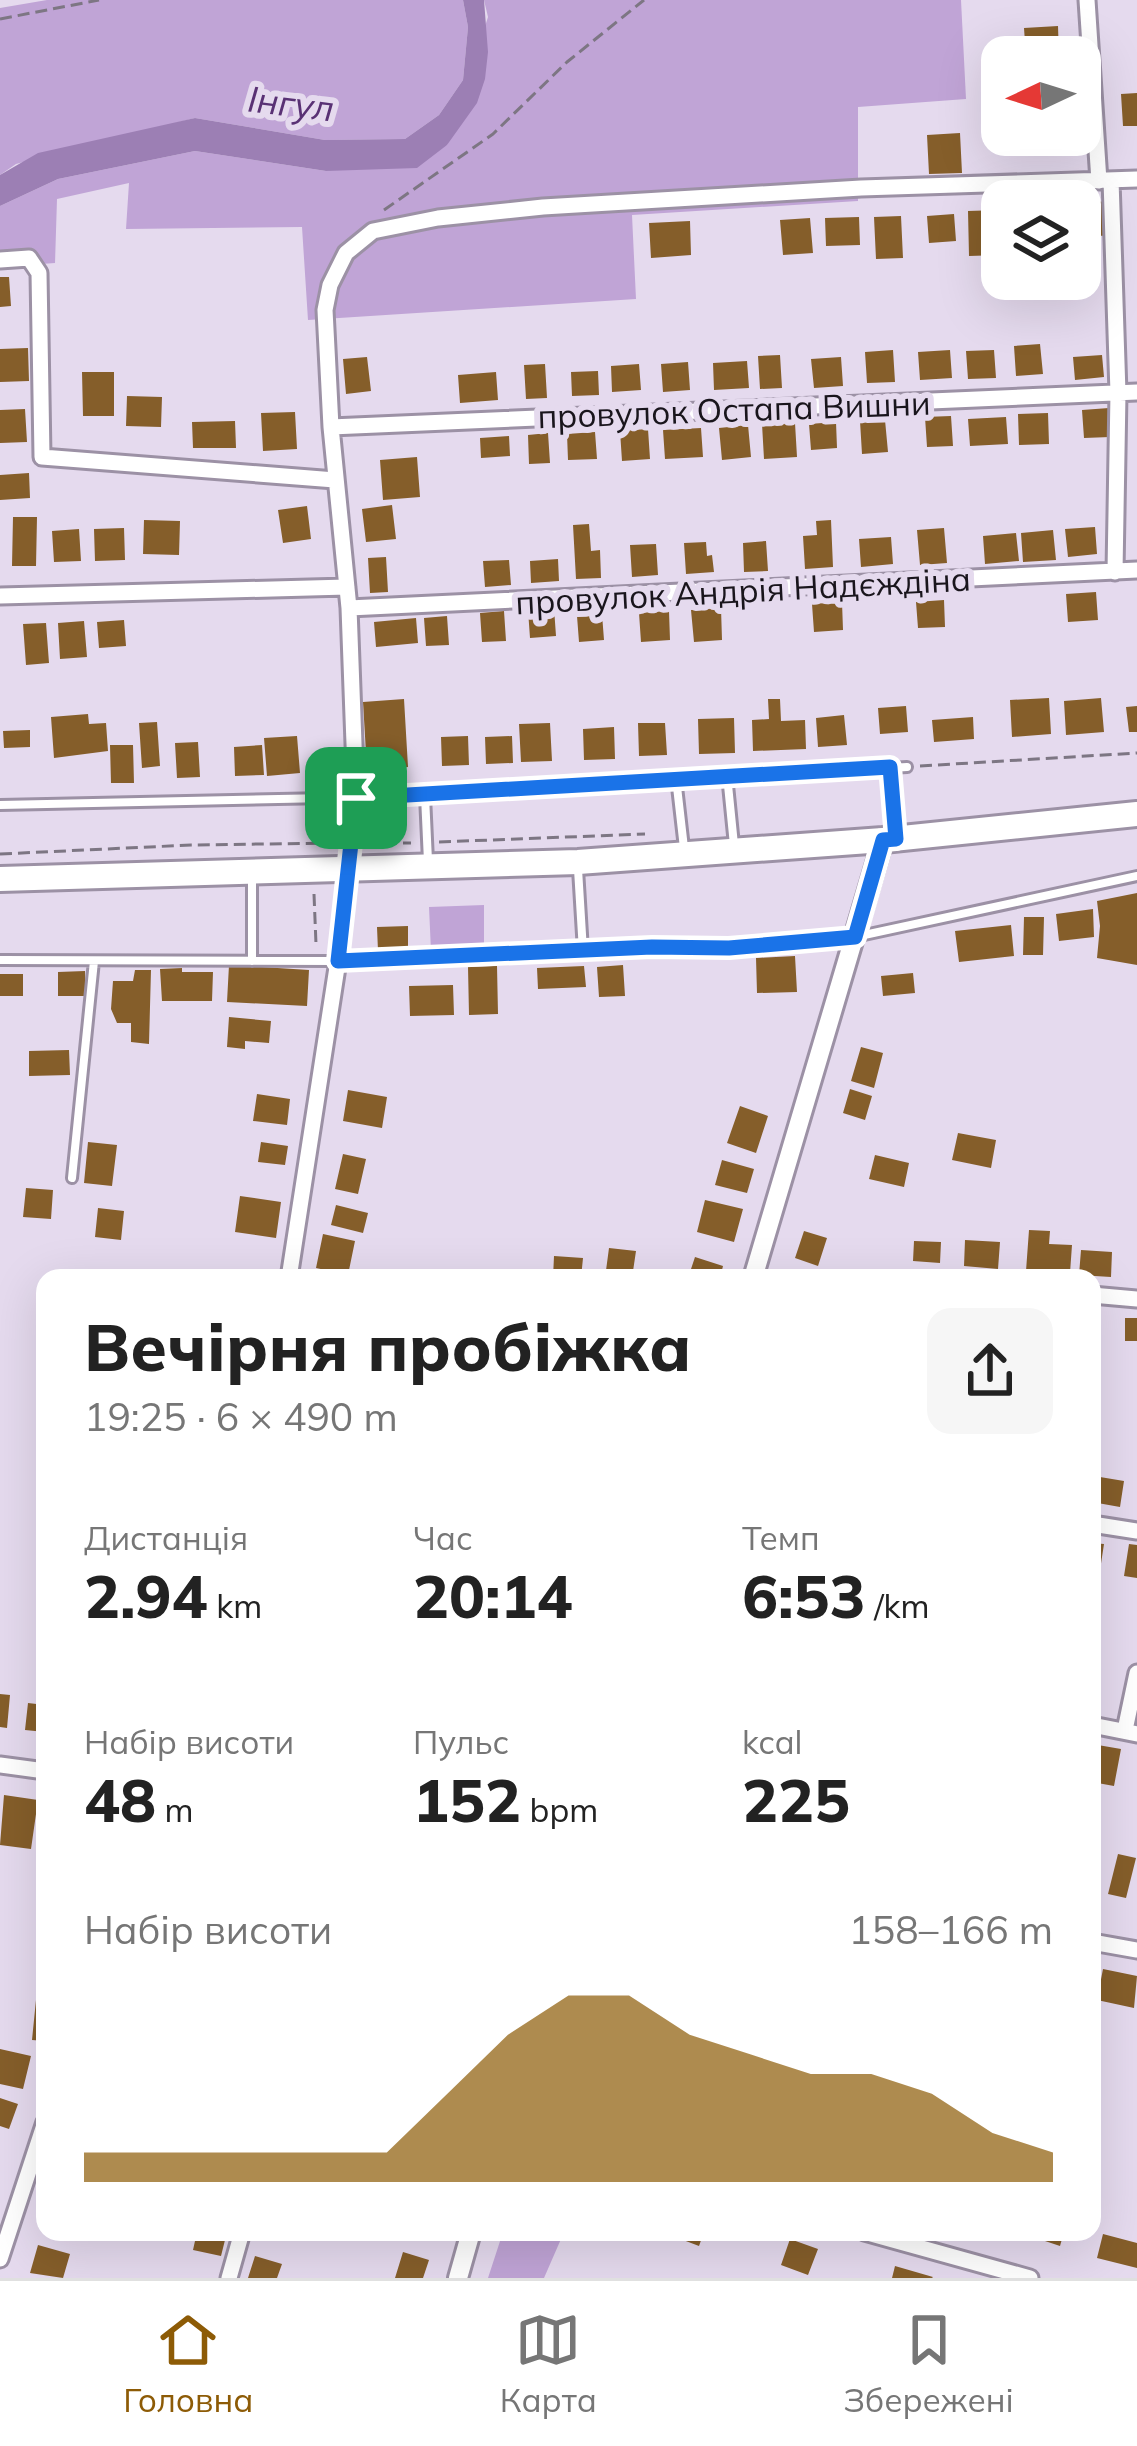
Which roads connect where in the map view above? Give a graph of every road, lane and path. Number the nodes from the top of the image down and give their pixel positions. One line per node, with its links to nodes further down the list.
1 (98, 0): 4 (path)
2 (644, 0): 7 (path)
3 (1087, 0): 6 (street)
4 (0, 19)
5 (1137, 179): 6 (street)
6 (1105, 180): 10 (street); 11 (street)
7 (374, 216)
8 (0, 260): 12 (street)
9 (1137, 392): 10 (street, провулок Остапа Вишни)
10 (1118, 393): 11 (street, провулок Остапа Вишни); 14 (street)
11 (331, 427): 12 (street)
12 (335, 480): 15 (street)
13 (1137, 570): 14 (street, провулок Андрія Надєждіна)
14 (1114, 572): 17 (street, провулок Андрія Надєждіна)
15 (347, 587): 16 (street); 17 (street)
16 (0, 596)
17 (349, 608): 24 (street)
18 (1137, 753): 19 (path)
19 (907, 766): 20 (lane)
20 (890, 767): 21 (lane); 27 (lane)
21 (727, 775): 22 (lane); 31 (lane)
22 (676, 778): 23 (lane); 30 (lane)
23 (425, 796): 24 (lane); 33 (lane)
24 (356, 798): 25 (lane); 28 (street)
25 (0, 805)
26 (1137, 814): 27 (main road)
27 (889, 840): 31 (main road); 40 (street)
28 (350, 843): 29 (path); 33 (path); 35 (street)
29 (313, 844): 32 (path); 36 (path)
30 (684, 845): 31 (main road); 33 (path); 34 (main road)
31 (735, 851)
32 (0, 854)
33 (428, 856): 34 (main road); 35 (main road)
34 (578, 862): 41 (lane)
35 (346, 870): 36 (main road); 46 (street)
36 (314, 871): 37 (main road); 45 (path)
37 (252, 873): 39 (main road); 44 (lane)
38 (1137, 876): 40 (lane)
39 (0, 879)
40 (855, 937): 41 (lane); 49 (street)
41 (584, 951): 46 (lane)
42 (0, 960): 43 (lane)
43 (94, 961): 44 (lane); 47 (lane)
44 (252, 961): 45 (lane)
45 (317, 961): 46 (lane)
46 (338, 961): 48 (street)
47 (72, 1178)
48 (290, 1269)
49 (756, 1269)
50 (1101, 1296): 51 (street)
51 (1137, 1299)
52 (1101, 1526): 53 (street)
53 (1137, 1531)
54 (1137, 1673): 56 (street)
55 (1101, 1727): 56 (street)
56 (1131, 1732)
57 (0, 1765): 58 (street)
58 (36, 1770)
59 (1101, 1944): 60 (street)
60 (1137, 1950)
61 (36, 2149): 65 (street)
62 (239, 2241): 66 (street)
63 (468, 2241): 67 (street)
64 (896, 2241): 68 (street)
65 (0, 2259)
66 (229, 2278)
67 (458, 2278)
68 (1030, 2278)

